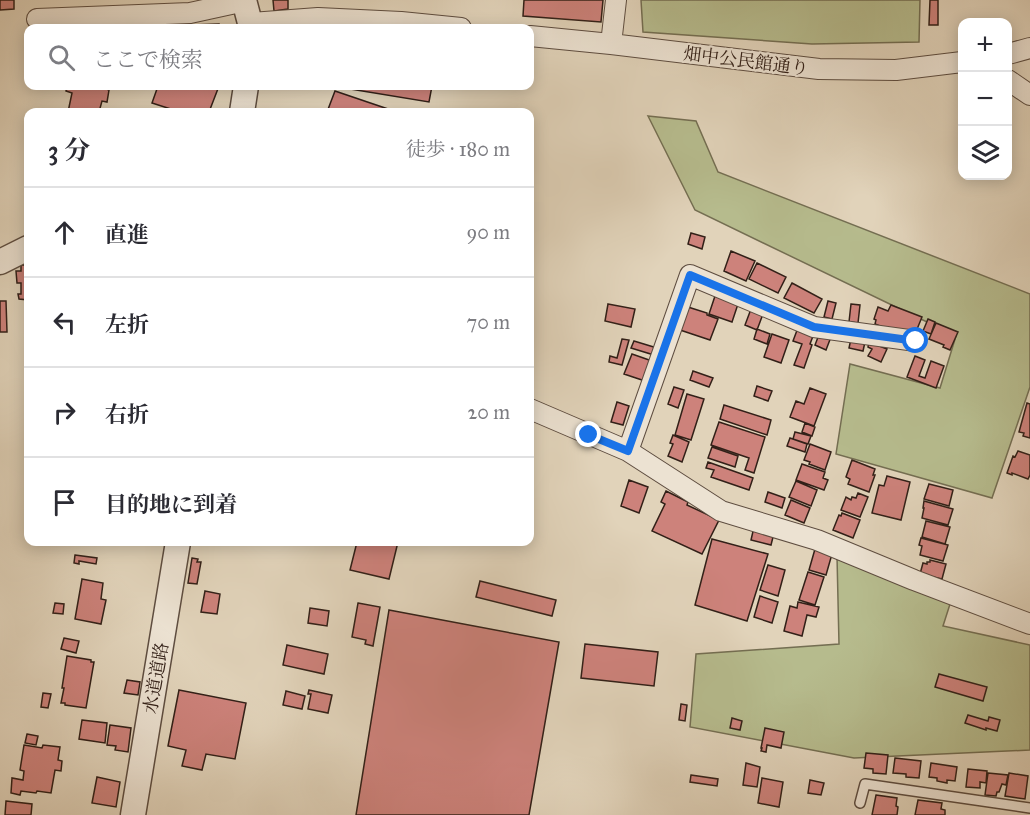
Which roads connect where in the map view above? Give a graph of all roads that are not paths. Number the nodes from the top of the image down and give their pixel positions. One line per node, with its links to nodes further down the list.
1 (616, 0): 7 (street)
2 (318, 9): 3 (street); 5 (street)
3 (247, 13): 4 (street)
4 (37, 20)
5 (420, 24)
6 (534, 36): 7 (street, 畑中公民館通り)
7 (611, 44): 10 (street, 畑中公民館通り)
8 (1030, 48): 9 (street)
9 (1012, 53)
10 (958, 63)
11 (1012, 83): 13 (street)
12 (245, 90): 14 (street)
13 (1030, 95)
14 (243, 108)
15 (24, 250): 16 (street)
16 (0, 262)
17 (916, 341): 19 (street)
18 (534, 411): 19 (street)
19 (628, 451): 21 (street)
20 (177, 546): 24 (street, 水道道路)
21 (1030, 624)
22 (860, 803): 23 (lane)
23 (1030, 808)
24 (133, 815)

